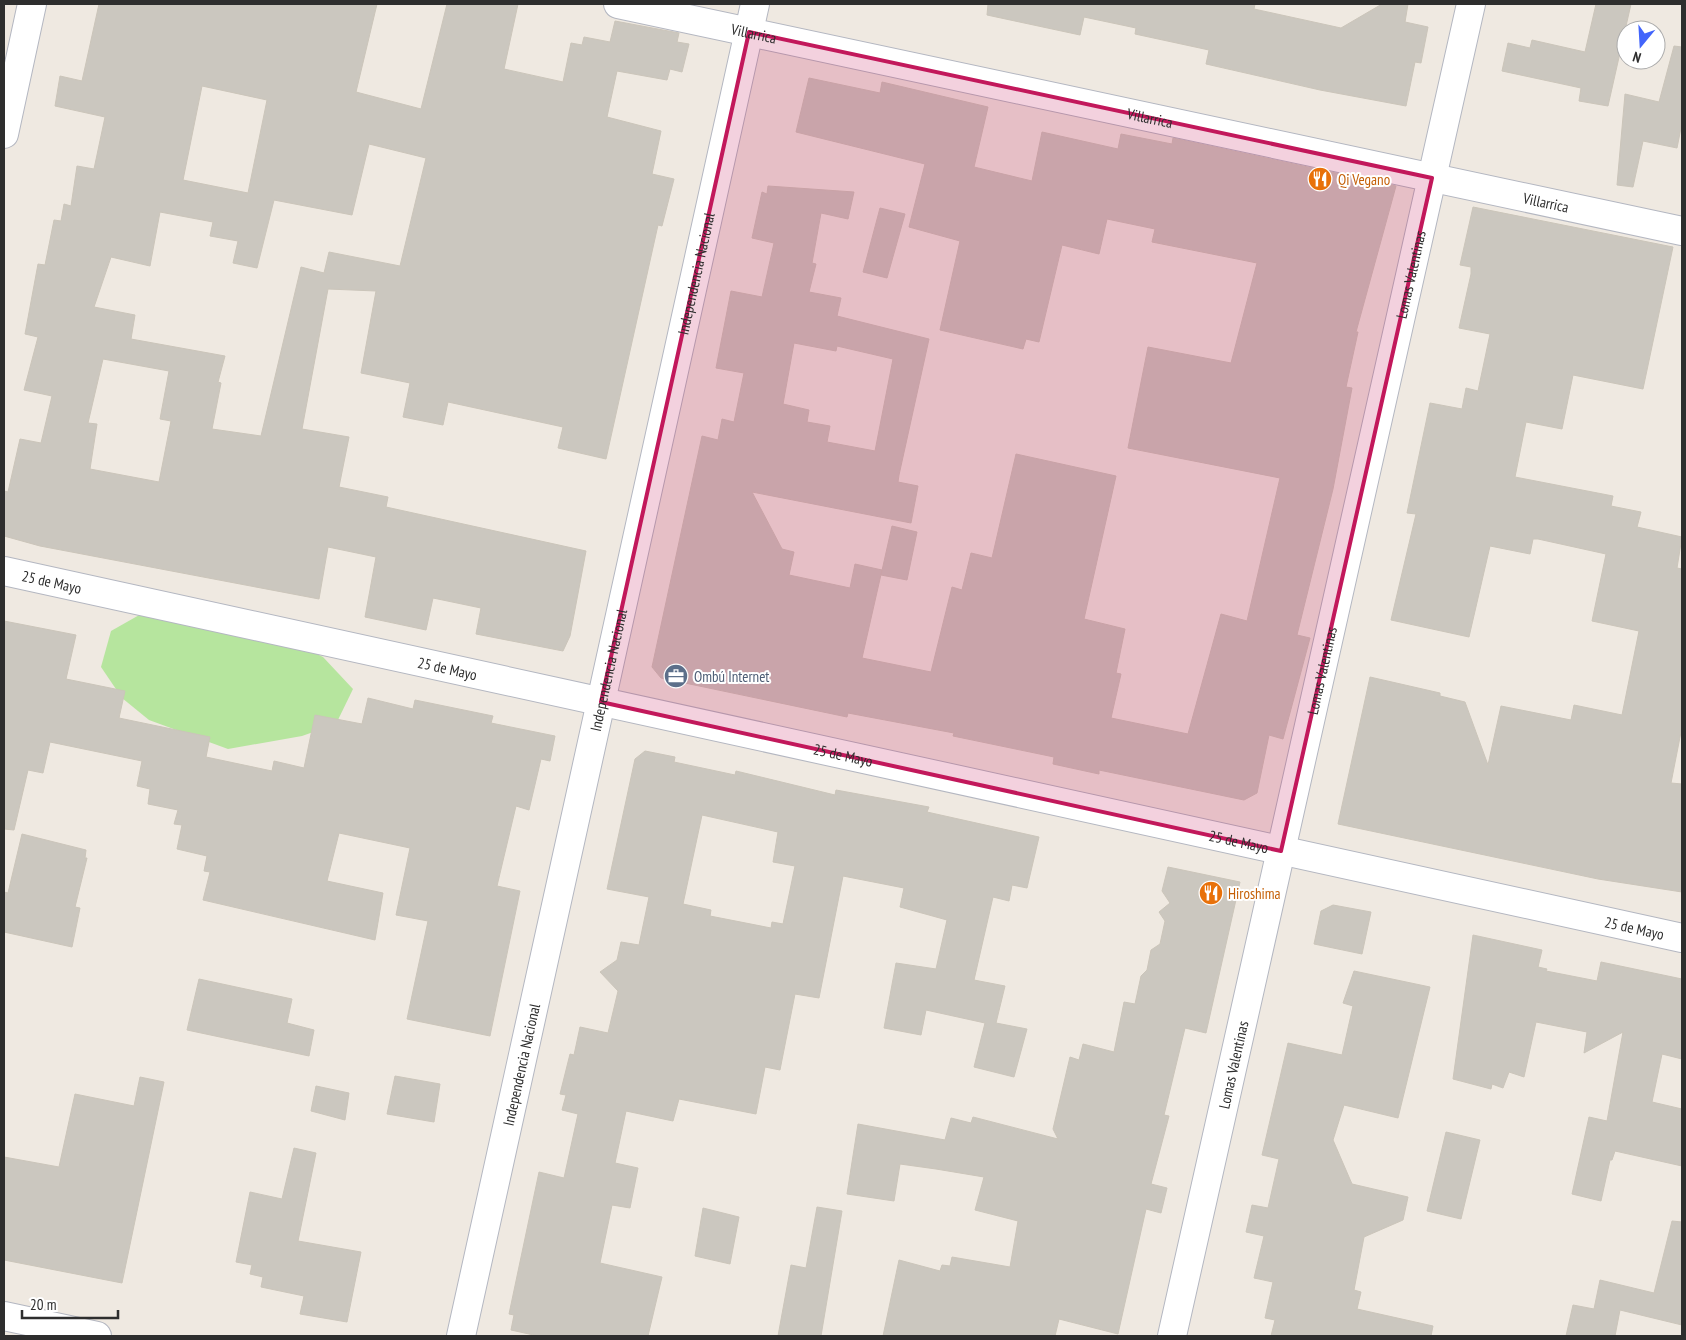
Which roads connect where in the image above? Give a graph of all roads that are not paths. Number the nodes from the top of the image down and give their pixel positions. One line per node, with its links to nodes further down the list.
1 (32, 4): 6 (street)
2 (618, 4): 5 (street, Villarrica)
3 (755, 4): 5 (street, Independencia Nacional)
4 (1471, 4): 7 (street, Lomas Valentinas)
5 (749, 32): 7 (street, Villarrica); 10 (street, Independencia Nacional)
6 (4, 134)
7 (1432, 178): 8 (street, Villarrica); 11 (street, Lomas Valentinas)
8 (1682, 231)
9 (4, 571): 10 (street, 25 de Mayo)
10 (601, 702): 11 (street, 25 de Mayo); 15 (street, Independencia Nacional)
11 (1281, 851): 12 (street, 25 de Mayo); 16 (street, Lomas Valentinas)
12 (1682, 938)
13 (4, 1316): 14 (street)
14 (97, 1336)
15 (461, 1336)
16 (1172, 1336)

